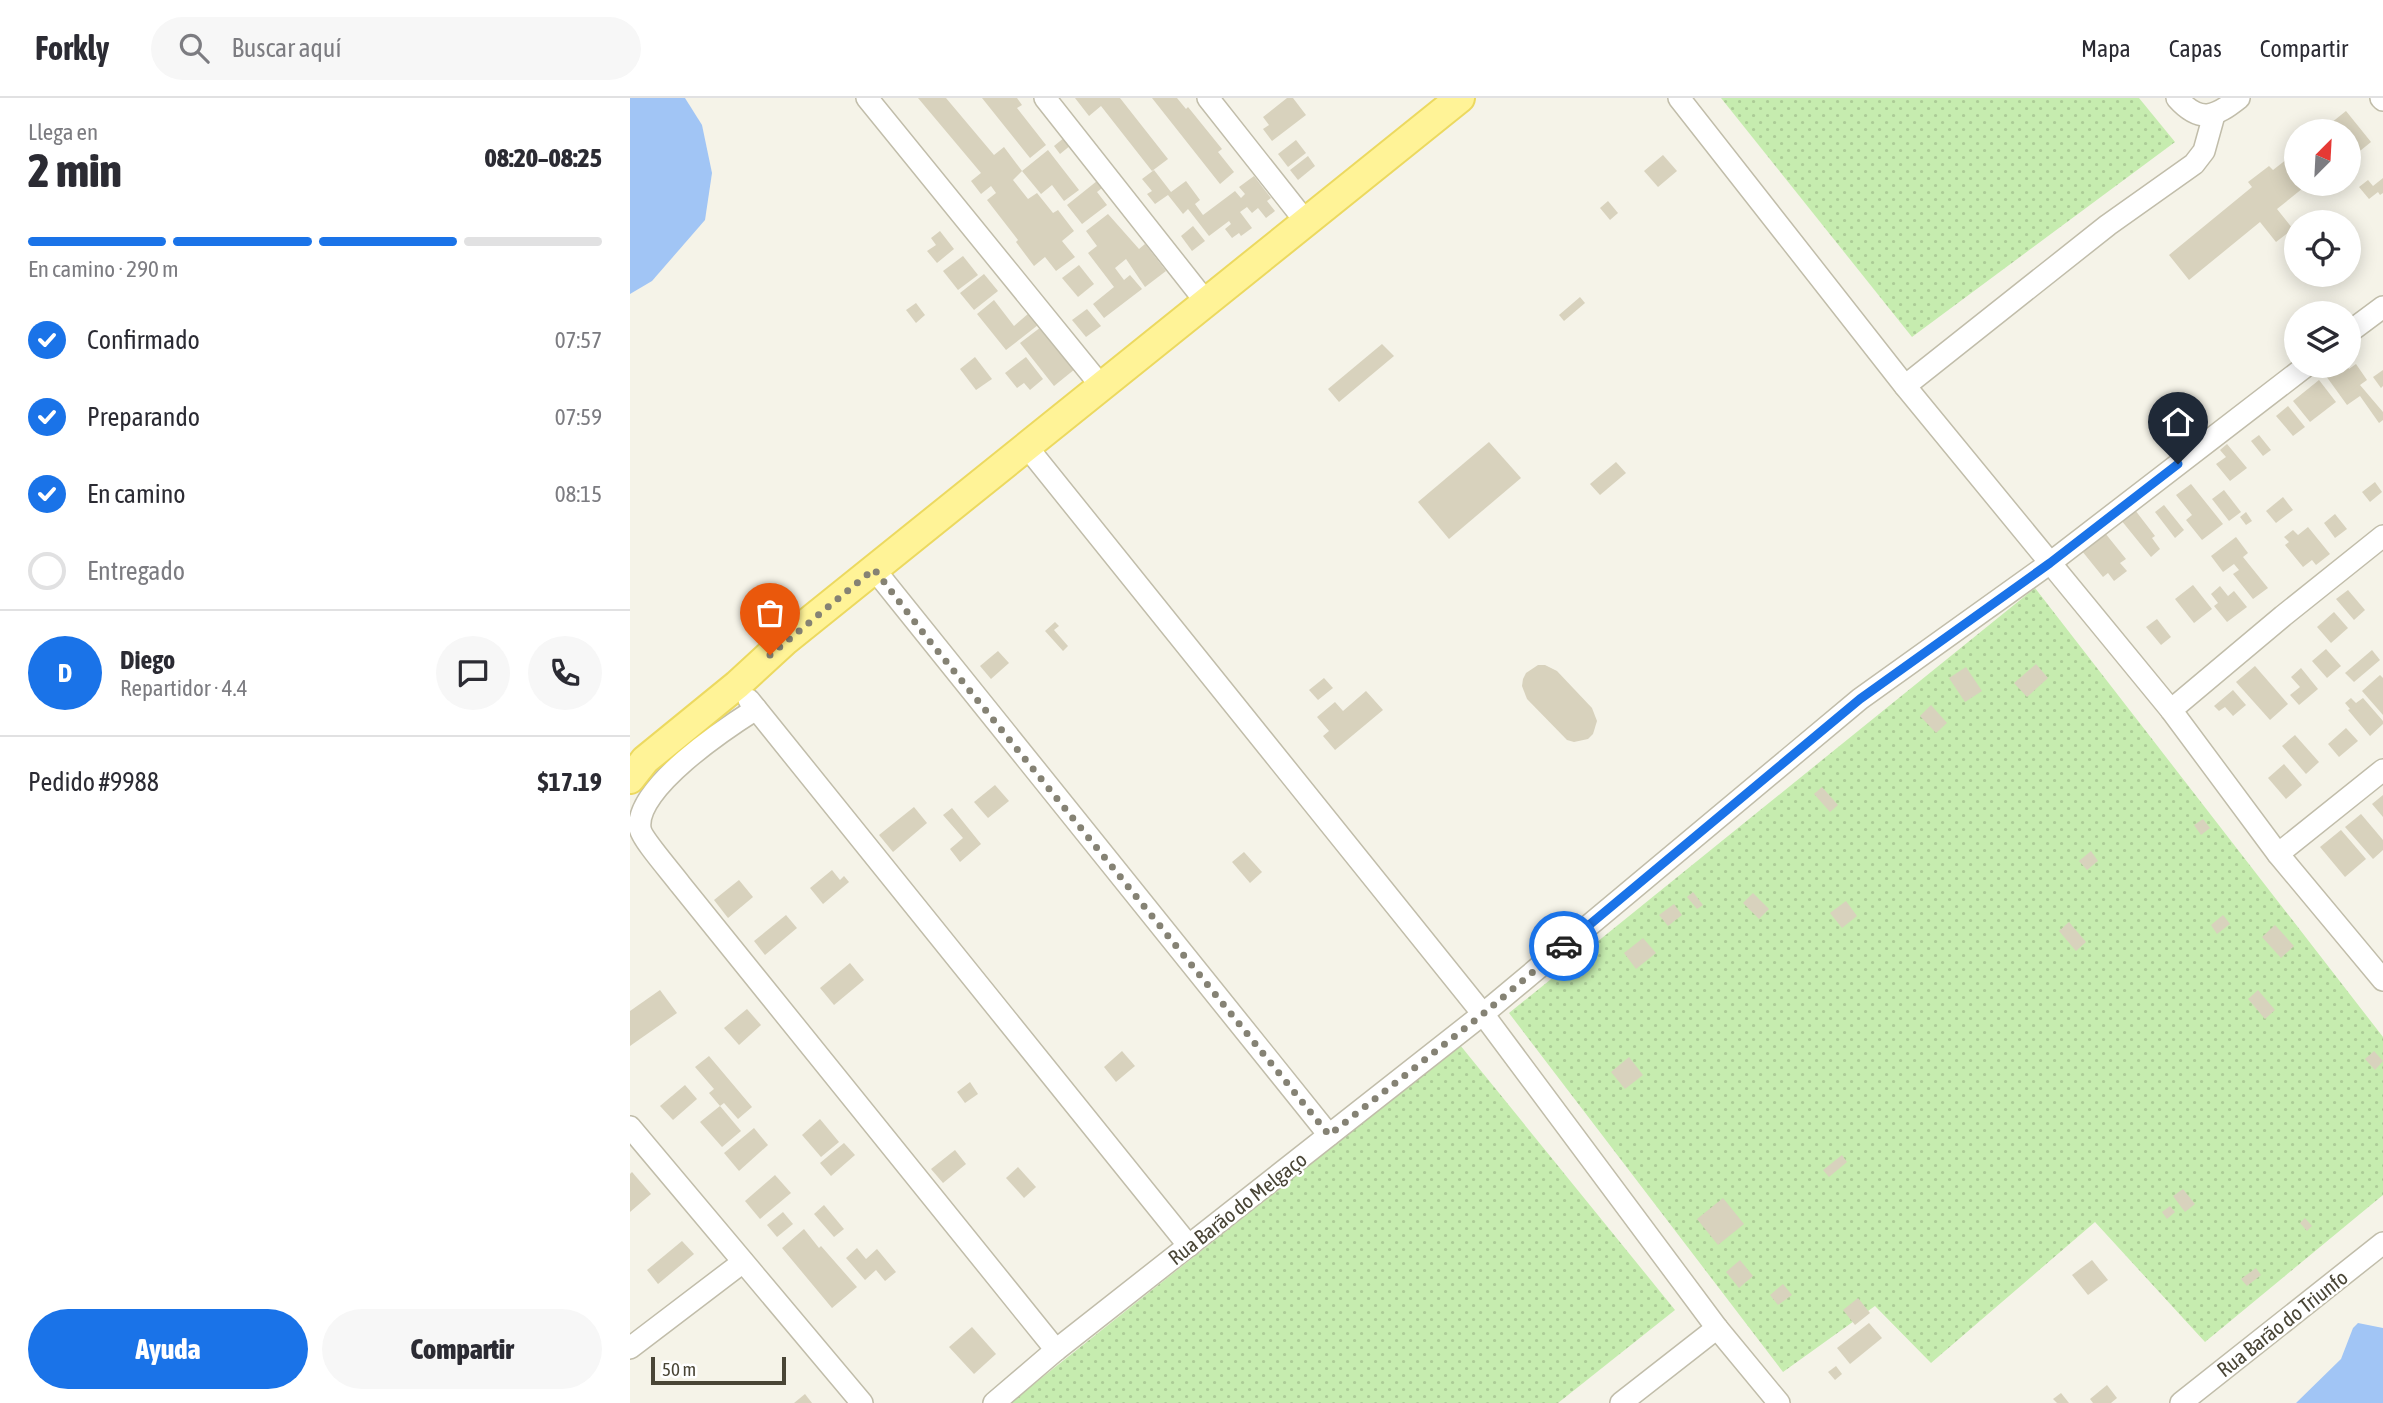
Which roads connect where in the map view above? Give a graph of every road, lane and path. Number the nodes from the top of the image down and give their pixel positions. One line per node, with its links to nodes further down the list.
1 (867, 98): 15 (street)
2 (1045, 98): 10 (street)
3 (1208, 98): 9 (street)
4 (1461, 98): 9 (main road)
5 (1679, 98): 14 (street)
6 (2177, 98): 8 (street)
7 (2239, 98): 8 (street)
8 (2214, 115): 14 (street)
9 (1307, 222): 10 (main road)
10 (1206, 302): 15 (main road)
11 (2383, 307): 12 (street)
12 (2361, 323)
13 (2290, 378): 18 (street, Rua Barão do Melgaço)
14 (1905, 386): 18 (street)
15 (1102, 387): 16 (main road)
16 (1027, 447): 19 (main road); 29 (street)
17 (2383, 536): 23 (street)
18 (2050, 563): 23 (street); 29 (street, Rua Barão do Melgaço)
19 (874, 569): 20 (main road); 31 (street)
20 (786, 640): 21 (main road); 24 (main road)
21 (737, 685): 22 (street); 26 (main road)
22 (756, 709): 33 (street); 37 (street)
23 (2171, 710): 27 (street)
24 (630, 747)
25 (2383, 770): 27 (street)
26 (630, 779)
27 (2278, 855): 28 (street)
28 (2383, 980)
29 (1483, 1014): 31 (street, Rua Barão do Melgaço); 35 (street)
30 (630, 1126): 34 (street)
31 (1329, 1135): 33 (street, Rua Barão do Melgaço)
32 (2383, 1243): 42 (street, Rua Barão do Triunfo)
33 (1189, 1246): 37 (street, Rua Barão do Melgaço)
34 (743, 1262): 36 (street); 38 (street)
35 (1717, 1328): 40 (street); 41 (street)
36 (630, 1348)
37 (1056, 1350): 39 (street, Rua Barão do Melgaço)
38 (862, 1403)
39 (994, 1403)
40 (1621, 1403)
41 (1779, 1403)
42 (2181, 1403)

